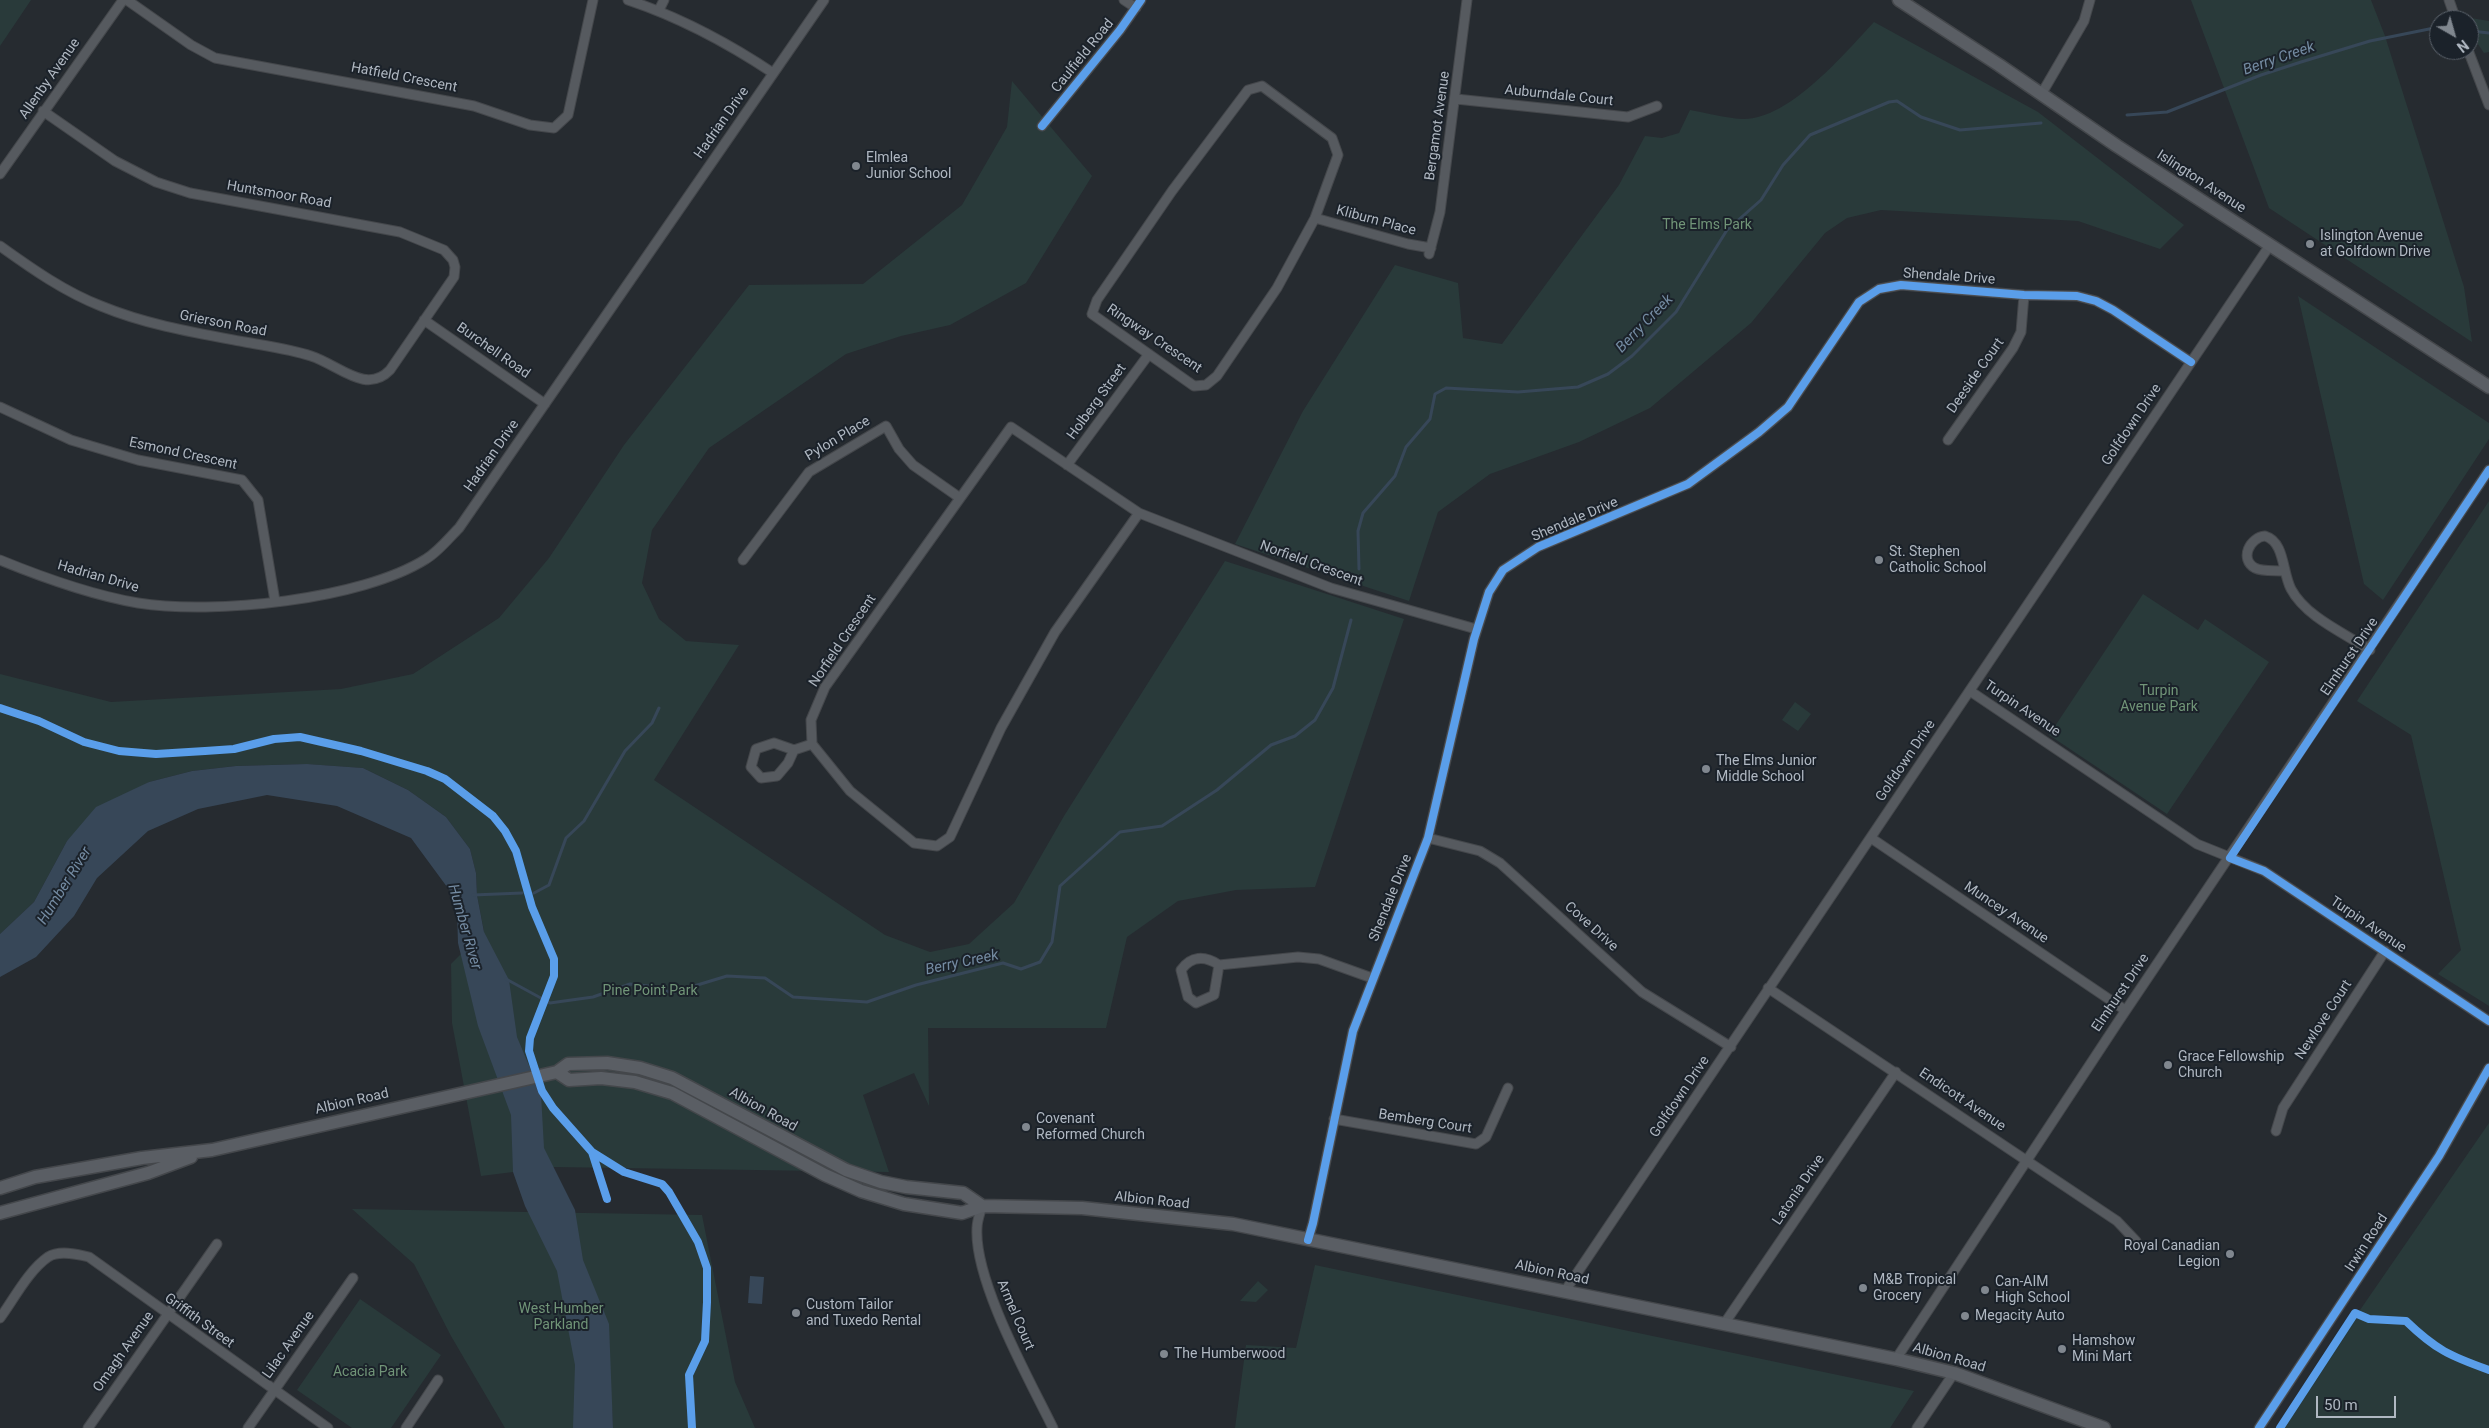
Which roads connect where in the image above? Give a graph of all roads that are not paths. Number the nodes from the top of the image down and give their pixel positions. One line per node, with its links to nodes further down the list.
1 (123, 0): 19 (street, Allenby Avenue)
2 (127, 0): 3 (street, Hatfield Crescent)
3 (593, 0)
4 (628, 0): 12 (street)
5 (664, 0): 12 (street)
6 (824, 0): 14 (street, Hadrian Drive)
7 (1124, 0): 11 (street)
8 (1467, 0): 16 (street, Bergamot Avenue)
9 (1900, 0): 15 (main road, Islington Avenue)
10 (2090, 0): 15 (street)
11 (1139, 4): 20 (street, Caulfield Road)
12 (660, 10): 14 (street)
13 (2472, 60): 18 (street)
14 (773, 73): 31 (street, Hadrian Drive)
15 (2042, 93): 23 (main road, Islington Avenue)
16 (1456, 99): 17 (street, Auburndale Court); 25 (street, Bergamot Avenue)
17 (1657, 106)
18 (2489, 106)
19 (43, 111): 21 (street, Allenby Avenue); 27 (street, Huntsmoor Road)
20 (1042, 126)
21 (0, 174)
22 (1315, 218): 25 (street, Kliburn Place); 28 (street, Ringway Crescent); 28 (street, Ringway Crescent)
23 (2270, 245): 29 (street, Golfdown Drive); 30 (main road, Islington Avenue)
24 (0, 246): 27 (street, Grierson Road)
25 (1430, 251)
26 (2024, 295): 29 (street, Shendale Drive); 33 (street, Deeside Court); 42 (street, Shendale Drive)
27 (424, 320): 31 (street, Burchell Road)
28 (1149, 354): 34 (street, Holberg Street)
29 (2192, 362): 44 (street, Golfdown Drive)
30 (2489, 387)
31 (545, 404): 41 (street, Hadrian Drive)
32 (0, 407): 41 (street, Esmond Crescent)
33 (1948, 440)
34 (1067, 466): 36 (street, Norfield Crescent); 37 (street, Norfield Crescent)
35 (2489, 470): 43 (street, Elmhurst Drive)
36 (960, 498): 39 (street, Pylon Place); 45 (street, Norfield Crescent)
37 (1139, 513): 42 (street, Norfield Crescent); 45 (street)
38 (0, 560): 41 (street, Hadrian Drive)
39 (743, 560)
40 (2284, 571): 40 (street); 43 (street)
41 (275, 601)
42 (1476, 630): 47 (street, Shendale Drive)
43 (2370, 650): 49 (street, Elmhurst Drive)
44 (1970, 690): 48 (street, Golfdown Drive); 49 (street, Turpin Avenue)
45 (812, 744): 46 (street)
46 (794, 750): 46 (street)
47 (1428, 838): 52 (street, Shendale Drive); 56 (street, Cove Drive)
48 (1871, 838): 53 (street, Golfdown Drive); 54 (street, Muncey Avenue)
49 (2230, 858): 50 (street, Turpin Avenue); 54 (street, Elmhurst Drive)
50 (2385, 951): 55 (street, Turpin Avenue); 62 (street, Newlove Court)
51 (1219, 965): 51 (street); 52 (street)
52 (1372, 978): 61 (street, Shendale Drive)
53 (1768, 988): 56 (street, Golfdown Drive); 59 (street, Endicott Avenue)
54 (2125, 1010): 64 (street, Elmhurst Drive)
55 (2489, 1021)
56 (1731, 1047): 74 (street, Golfdown Drive)
57 (2489, 1068): 89 (street, Irwin Road)
58 (557, 1072): 63 (main road, Albion Road); 68 (main road, Albion Road); 68 (main road, Albion Road)
59 (1896, 1072): 64 (street, Endicott Avenue); 77 (street, Latonia Drive)
60 (1508, 1088): 61 (street, Bemberg Court)
61 (1334, 1119): 70 (street, Shendale Drive)
62 (2276, 1131)
63 (212, 1150): 65 (main road, Albion Road); 69 (main road, Albion Road)
64 (2027, 1162): 71 (street, Endicott Avenue); 78 (street, Elmhurst Drive)
65 (35, 1177): 66 (main road); 67 (main road, Albion Road)
66 (0, 1181)
67 (0, 1188)
68 (982, 1206): 70 (main road, Albion Road); 86 (street, Armel Court)
69 (0, 1212)
70 (1308, 1240): 74 (main road, Albion Road)
71 (2136, 1241)
72 (217, 1244): 75 (street, Omagh Avenue)
73 (354, 1278): 81 (street, Lilac Avenue)
74 (1565, 1291): 77 (main road, Albion Road)
75 (166, 1315): 76 (street, Griffith Street); 81 (street, Griffith Street); 82 (street, Omagh Avenue)
76 (0, 1318)
77 (1724, 1324): 78 (main road, Albion Road)
78 (1896, 1359): 79 (main road, Albion Road)
79 (1954, 1373): 87 (street); 88 (main road, Albion Road)
80 (438, 1380): 85 (street)
81 (273, 1391): 83 (street, Lilac Avenue); 84 (street, Griffith Street)
82 (88, 1428)
83 (248, 1428)
84 (328, 1428)
85 (406, 1428)
86 (1053, 1428)
87 (1917, 1428)
88 (2104, 1428)
89 (2259, 1428)

